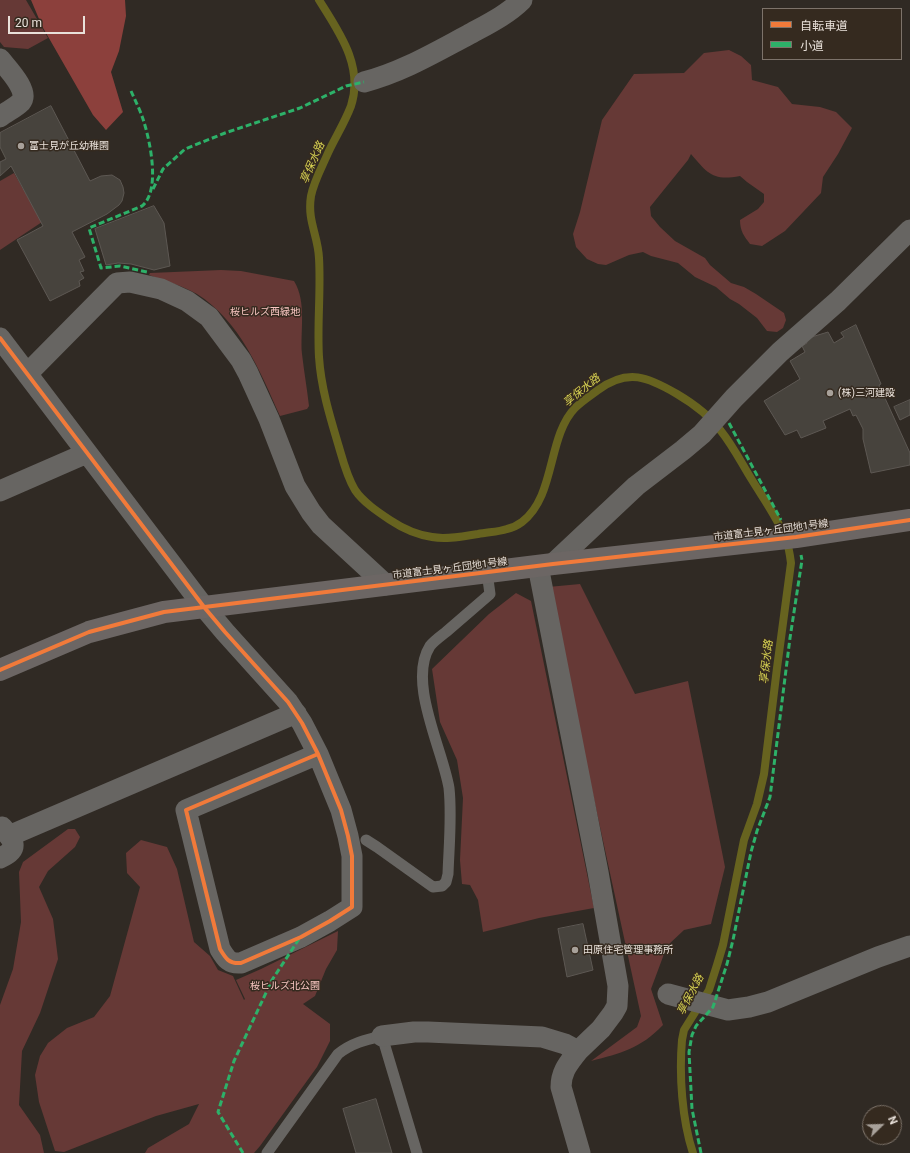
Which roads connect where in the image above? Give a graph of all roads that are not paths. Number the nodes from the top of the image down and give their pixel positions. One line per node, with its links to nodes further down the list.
1 (522, 0): 3 (street)
2 (0, 59): 4 (street)
3 (364, 82)
4 (0, 117)
5 (910, 230): 11 (street)
6 (0, 338): 7 (street)
7 (27, 374): 8 (street); 13 (street)
8 (87, 453): 9 (street); 14 (street)
9 (0, 491)
10 (910, 520): 11 (street, 市道富士見ヶ丘団地1号線)
11 (546, 565): 12 (street, 市道富士見ヶ丘団地1号線); 24 (street)
12 (487, 572): 13 (street, 市道富士見ヶ丘団地1号線); 19 (lane)
13 (386, 585): 14 (street, 市道富士見ヶ丘団地1号線)
14 (204, 607): 15 (street, 市道富士見ヶ丘団地1号線); 16 (street)
15 (0, 670)
16 (296, 713): 17 (street); 18 (street)
17 (318, 754): 17 (street)
18 (5, 831): 20 (street)
19 (366, 840)
20 (0, 858)
21 (910, 946): 22 (street)
22 (668, 994)
23 (382, 1036): 24 (street); 25 (lane); 26 (lane)
24 (578, 1051): 27 (street)
25 (267, 1153)
26 (417, 1153)
27 (580, 1153)

